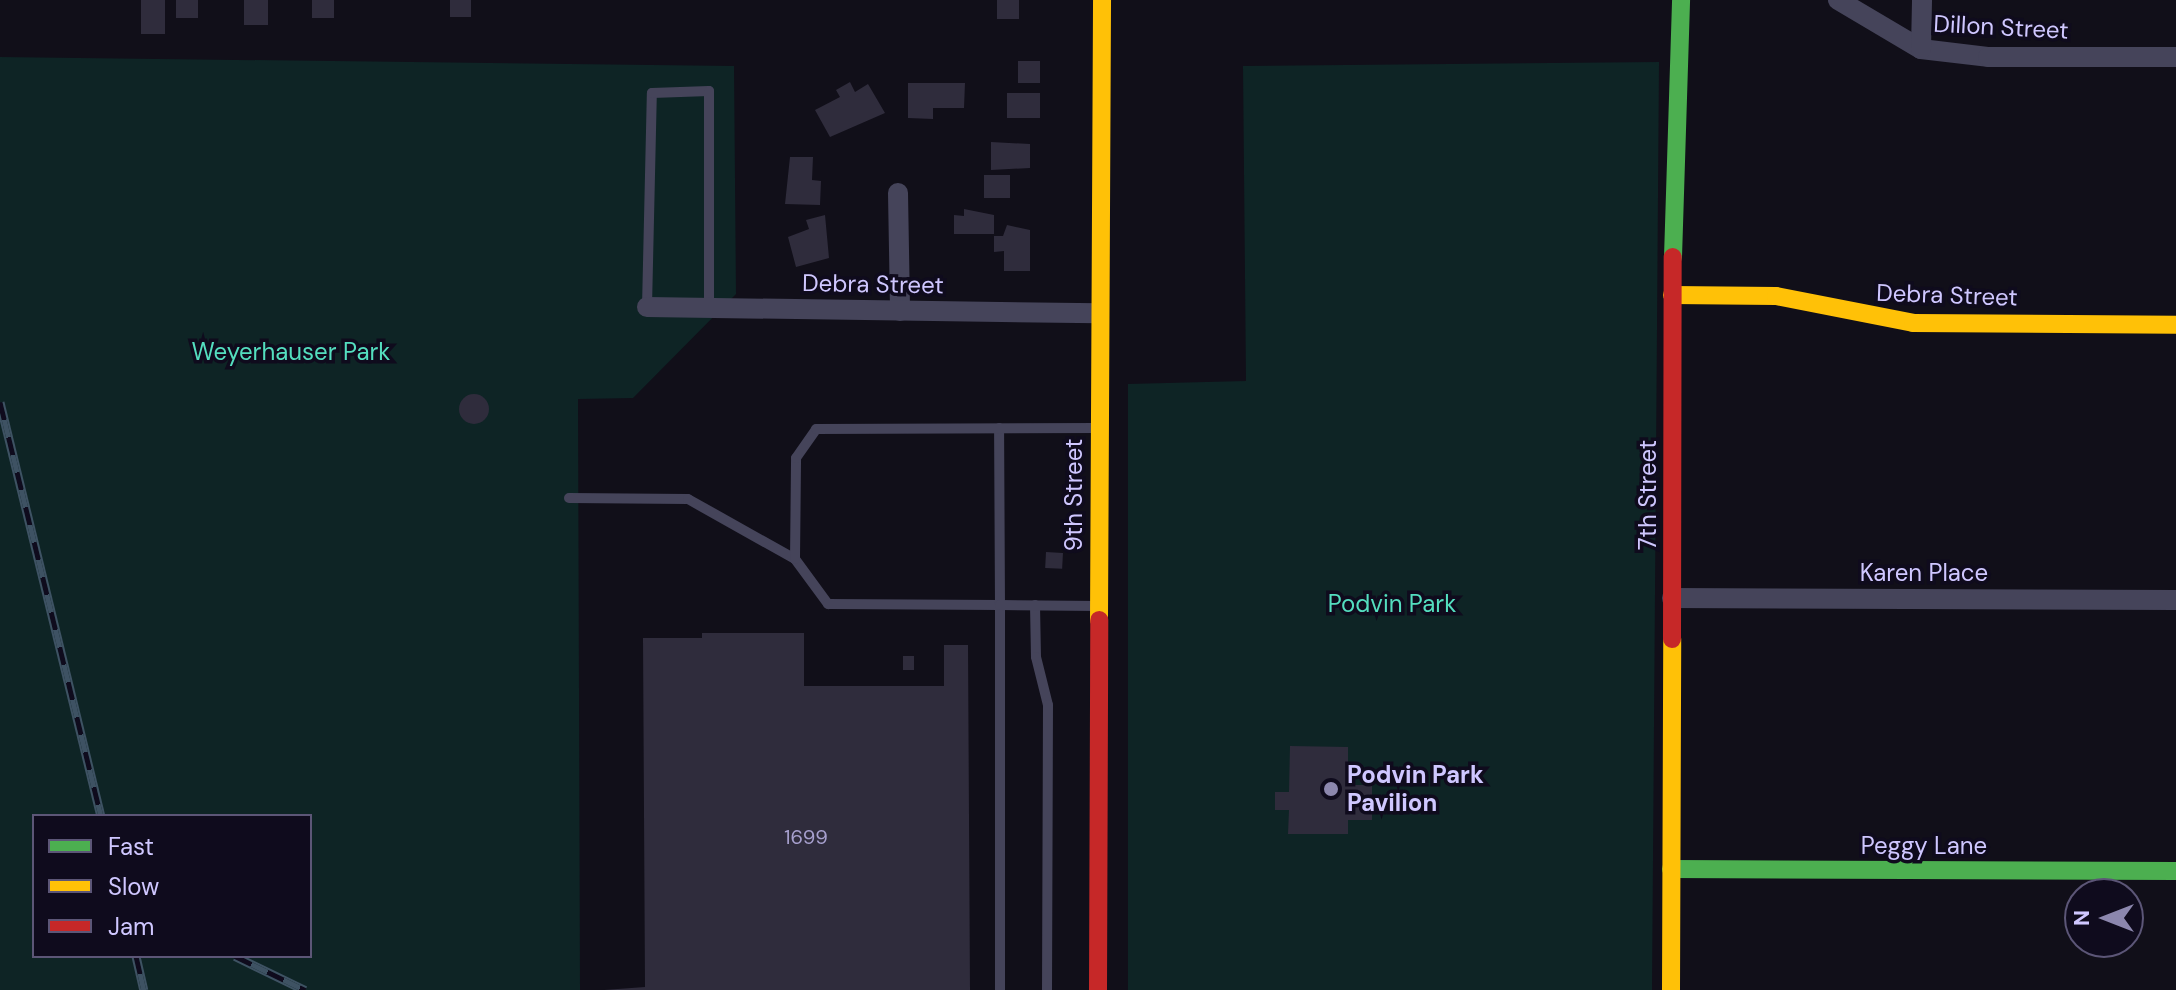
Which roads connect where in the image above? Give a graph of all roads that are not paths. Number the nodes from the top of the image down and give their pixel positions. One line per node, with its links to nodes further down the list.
1 (1102, 0): 12 (street, 9th Street)
2 (1681, 0): 8 (street, 7th Street)
3 (1838, 0): 5 (street, Dillon Street)
4 (1922, 0): 5 (street)
5 (1921, 49): 6 (street, Dillon Street)
6 (2176, 57)
7 (898, 193): 11 (street)
8 (1672, 295): 13 (street, Debra Street); 18 (street, 7th Street)
9 (647, 307): 10 (street, Debra Street); 10 (lane)
10 (709, 308): 11 (street, Debra Street)
11 (900, 311): 12 (street, Debra Street)
12 (1099, 313): 15 (street, 9th Street)
13 (2176, 325)
14 (999, 428): 15 (lane); 17 (lane); 20 (lane)
15 (1099, 428): 22 (street, 9th Street)
16 (569, 498): 17 (lane)
17 (795, 559): 20 (lane)
18 (1672, 598): 19 (street, Karen Place); 23 (street, 7th Street)
19 (2176, 600)
20 (1000, 605): 21 (lane); 25 (lane)
21 (1035, 605): 22 (lane); 26 (lane)
22 (1098, 606): 27 (street, 9th Street)
23 (1671, 869): 24 (street, Peggy Lane); 28 (street, 7th Street)
24 (2176, 871)
25 (1000, 990)
26 (1047, 990)
27 (1098, 990)
28 (1671, 990)

